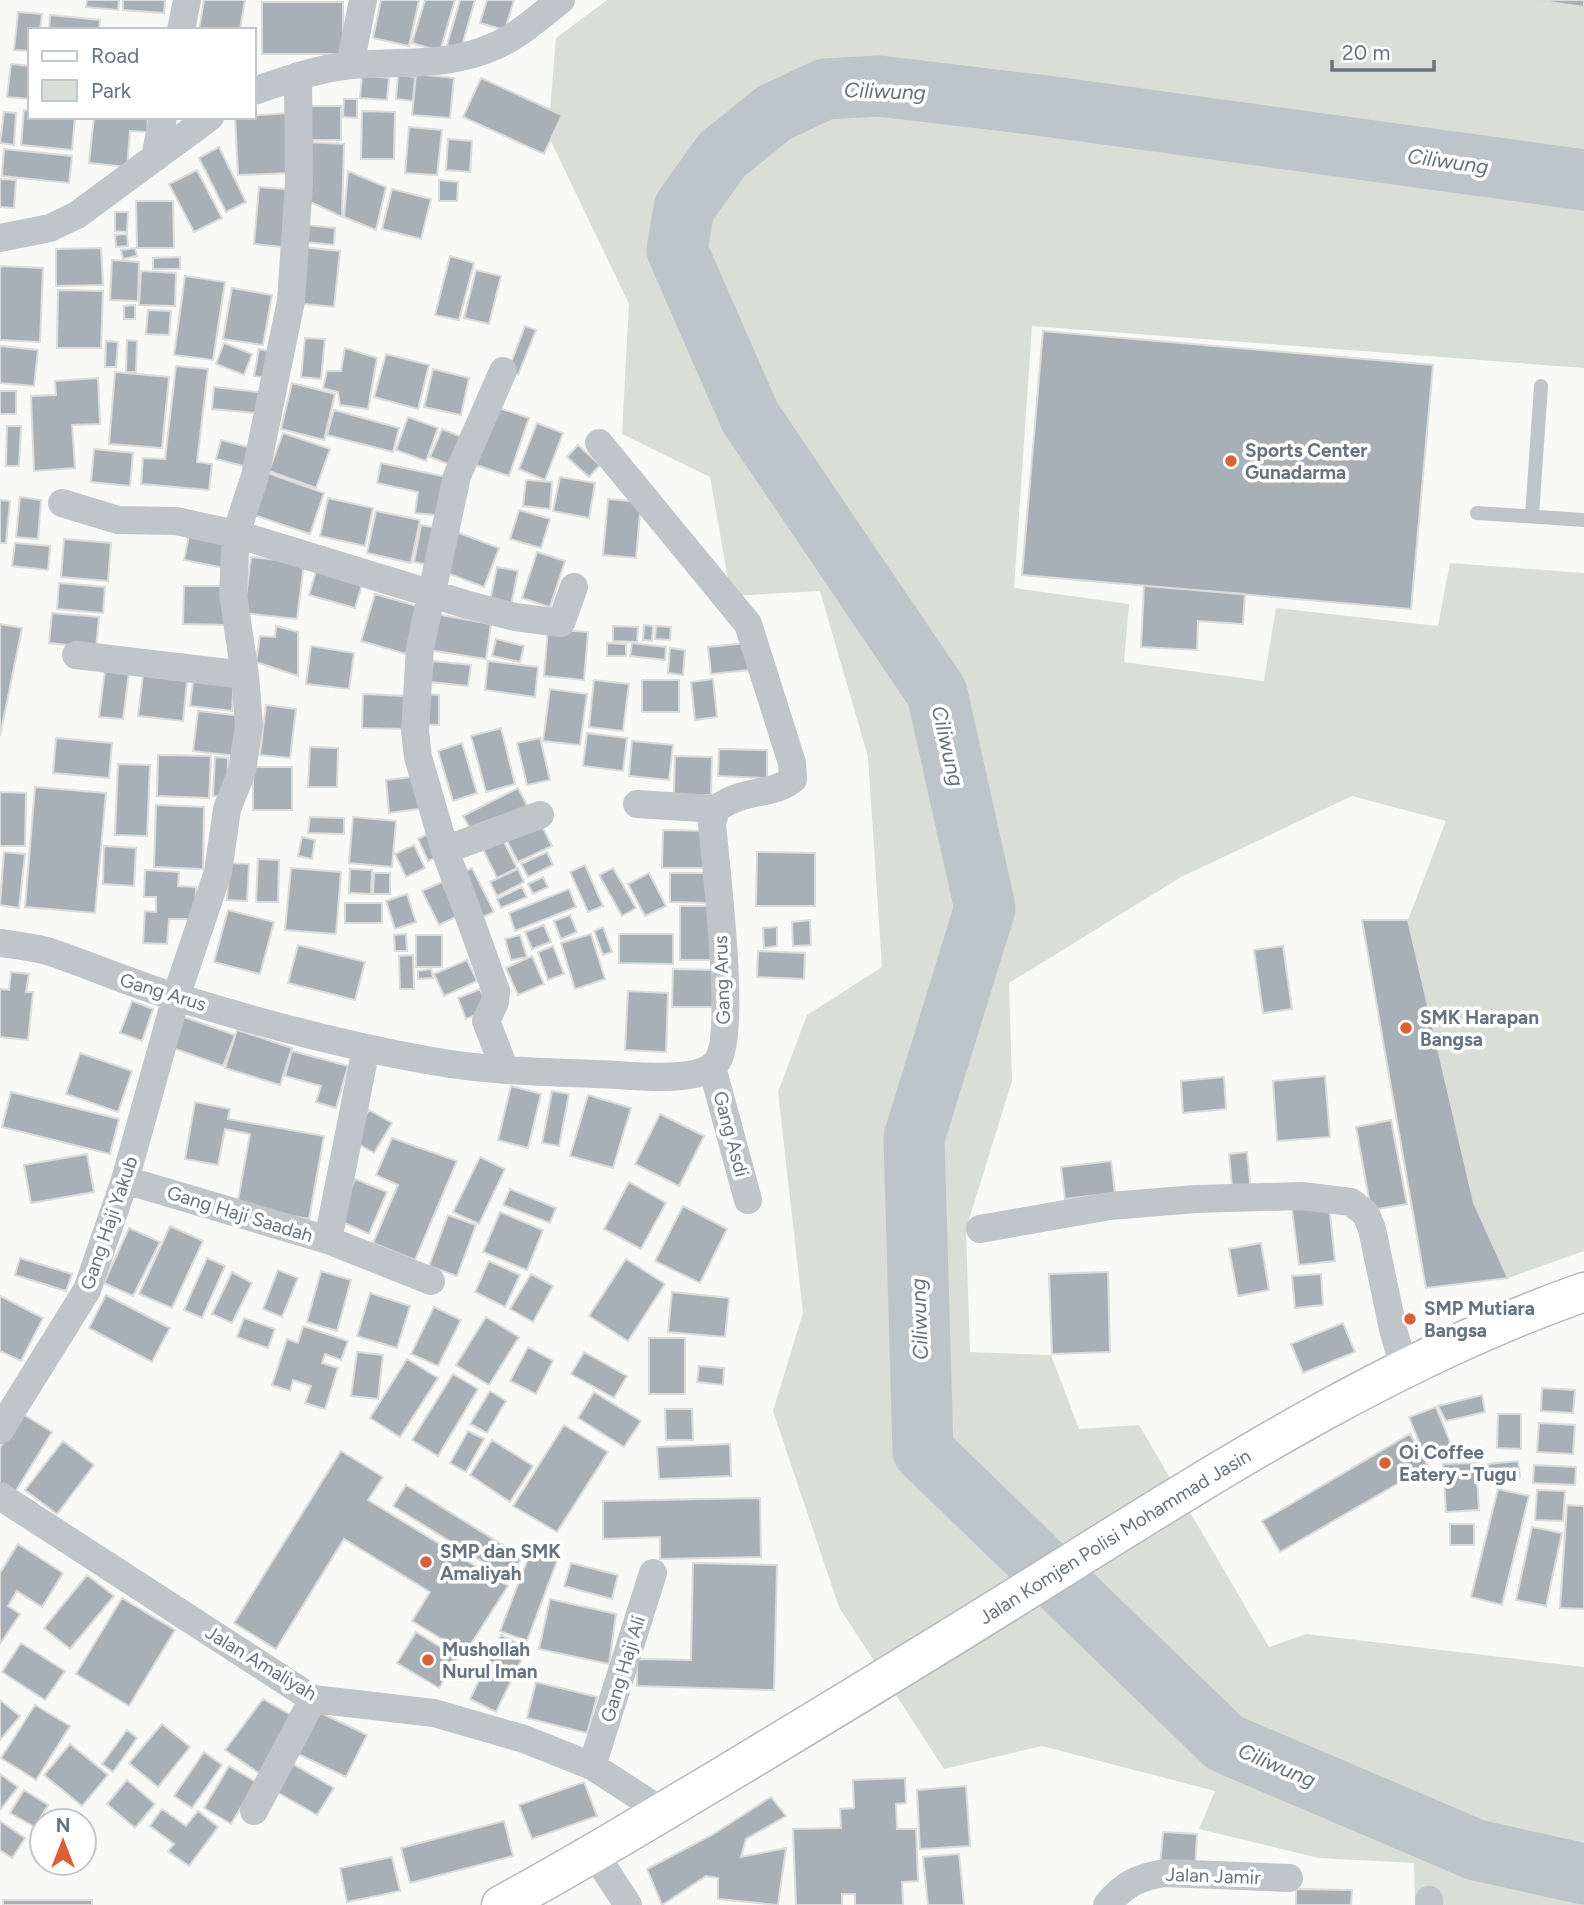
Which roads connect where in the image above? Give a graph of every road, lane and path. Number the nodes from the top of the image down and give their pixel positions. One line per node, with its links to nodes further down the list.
1 (187, 0): 4 (street)
2 (363, 0): 5 (street)
3 (561, 0): 5 (street)
4 (181, 28)
5 (350, 65): 6 (street)
6 (298, 76): 7 (street); 19 (street, Gang Haji Yakub)
7 (256, 90)
8 (163, 119): 10 (street)
9 (207, 119): 10 (street)
10 (155, 158): 11 (street)
11 (0, 238)
12 (503, 371): 21 (street)
13 (1541, 386): 17 (lane)
14 (599, 443): 25 (street)
15 (62, 503): 19 (street)
16 (1477, 513): 17 (lane)
17 (1532, 516): 18 (lane)
18 (1584, 520)
19 (236, 534): 21 (street); 23 (street, Gang Haji Yakub)
20 (574, 587): 21 (street)
21 (430, 595): 27 (street)
22 (76, 655): 23 (street)
23 (245, 675): 29 (street, Gang Haji Yakub)
24 (637, 804): 25 (street)
25 (716, 809): 31 (street, Gang Arus)
26 (540, 815): 27 (street)
27 (445, 850): 32 (street)
28 (0, 943): 29 (street, Gang Arus)
29 (176, 997): 30 (street, Gang Arus); 33 (street, Gang Haji Yakub)
30 (366, 1048): 32 (street, Gang Arus); 36 (street, Gang Haji Saadah)
31 (712, 1067): 32 (street, Gang Arus); 34 (street, Gang Asdi)
32 (505, 1070)
33 (125, 1180): 36 (street, Gang Haji Saadah); 40 (street, Gang Haji Yakub)
34 (748, 1200)
35 (980, 1229): 39 (street)
36 (328, 1240): 37 (street)
37 (432, 1281)
38 (1584, 1292): 39 (main road, Jalan Komjen Polisi Mohammad Jasin)
39 (1404, 1367): 46 (main road, Jalan Komjen Polisi Mohammad Jasin)
40 (0, 1430)
41 (5, 1509): 43 (street, Jalan Amaliyah)
42 (653, 1573): 44 (street, Gang Haji Ali)
43 (313, 1699): 44 (street, Jalan Amaliyah); 45 (street)
44 (592, 1766): 46 (street, Jalan Amaliyah)
45 (254, 1811)
46 (663, 1812): 47 (main road, Jalan Komjen Polisi Mohammad Jasin)
47 (594, 1853): 49 (main road, Jalan Komjen Polisi Mohammad Jasin); 50 (street)
48 (1289, 1878): 51 (street, Jalan Jamir)
49 (514, 1898)
50 (628, 1905)
51 (1107, 1905)

